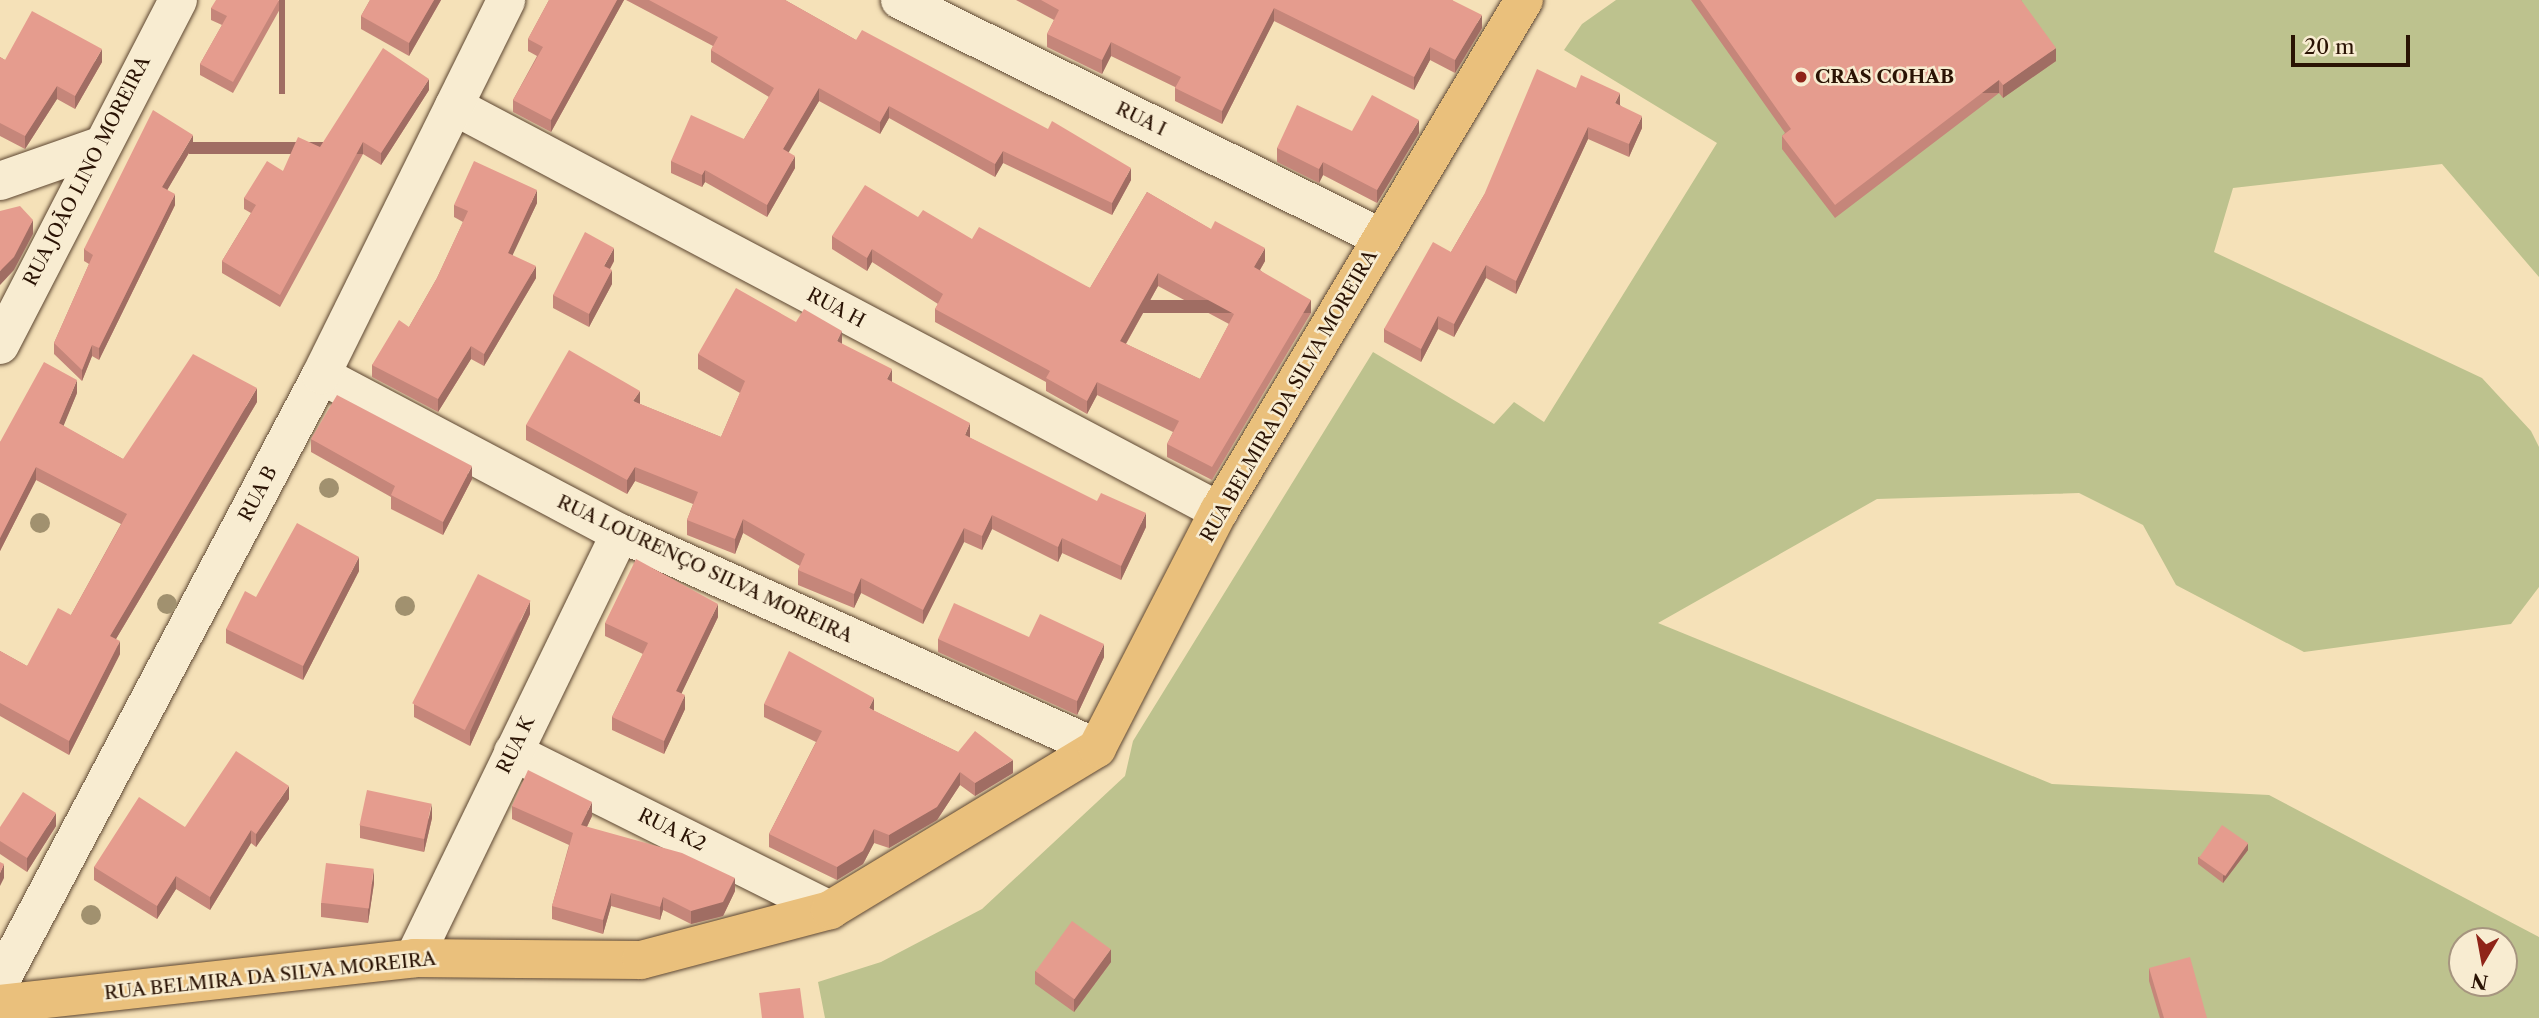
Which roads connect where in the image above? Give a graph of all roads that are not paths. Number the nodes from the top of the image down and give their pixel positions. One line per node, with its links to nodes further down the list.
1 (178, 0): 6 (street, RUA JOÃO LINO MOREIRA)
2 (506, 0): 5 (street, RUA B)
3 (900, 0): 8 (street, RUA I)
4 (1524, 0): 8 (main road, RUA BELMIRA DA SILVA MOREIRA)
5 (454, 106): 10 (street, RUA B); 11 (street, RUA H)
6 (100, 146): 7 (street); 9 (street, RUA JOÃO LINO MOREIRA)
7 (0, 180)
8 (1382, 237): 11 (main road, RUA BELMIRA DA SILVA MOREIRA)
9 (0, 345)
10 (321, 375): 12 (street, RUA LOURENÇO SILVA MOREIRA); 17 (street, RUA B)
11 (1219, 510): 13 (main road, RUA BELMIRA DA SILVA MOREIRA)
12 (620, 533): 13 (street, RUA LOURENÇO SILVA MOREIRA); 14 (street, RUA K)
13 (1097, 748): 15 (main road, RUA BELMIRA DA SILVA MOREIRA)
14 (513, 752): 15 (street, RUA K2); 16 (street, RUA K)
15 (830, 910): 16 (main road, RUA BELMIRA DA SILVA MOREIRA)
16 (414, 958): 18 (main road, RUA BELMIRA DA SILVA MOREIRA)
17 (0, 982)
18 (0, 1004)

